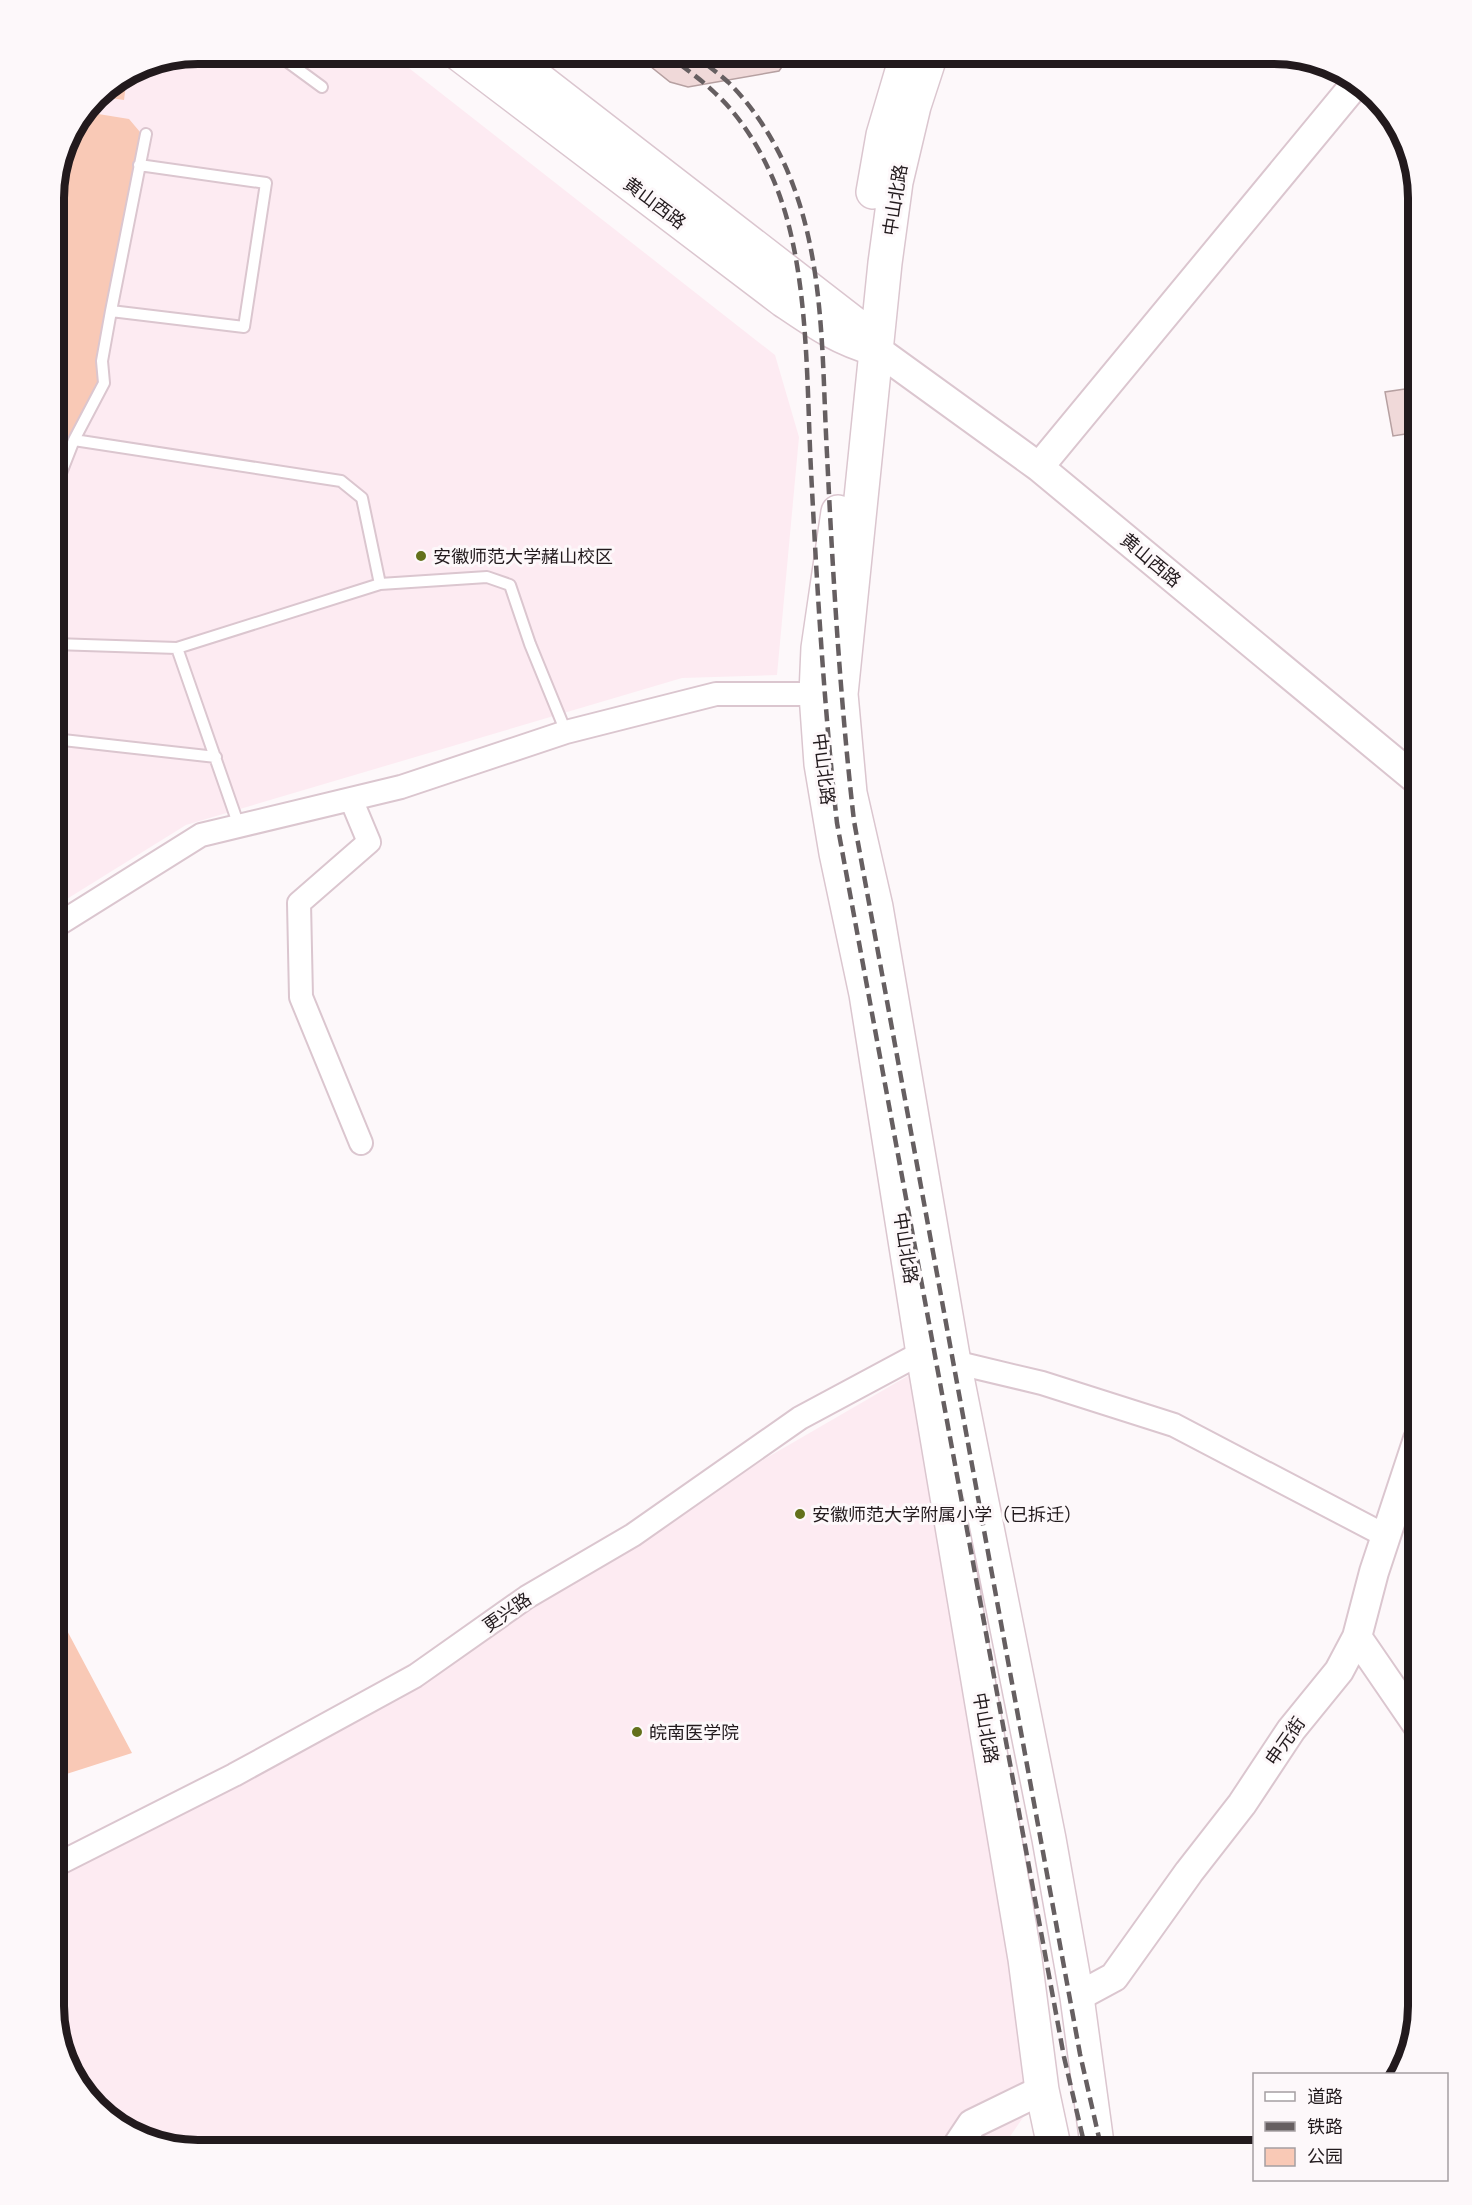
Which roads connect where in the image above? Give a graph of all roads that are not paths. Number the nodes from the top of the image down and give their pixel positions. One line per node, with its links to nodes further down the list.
1 (292, 65): 6 (lane)
2 (473, 65): 11 (main road, 黄山西路)
3 (520, 65): 11 (main road, 黄山西路)
4 (904, 65): 11 (main road, 中山北路)
5 (927, 65): 11 (main road, 中山北路)
6 (322, 87)
7 (1351, 89): 14 (street)
8 (146, 134): 9 (lane)
9 (139, 165): 10 (lane); 10 (lane)
10 (111, 311): 12 (lane)
11 (863, 340): 14 (street, 黄山西路); 18 (main road, 中山北路); 27 (main road)
12 (74, 440): 13 (lane); 15 (lane)
13 (65, 463)
14 (1039, 467): 22 (street, 黄山西路)
15 (380, 584): 17 (lane); 19 (lane)
16 (65, 644): 17 (lane)
17 (177, 648): 21 (lane)
18 (816, 694): 19 (street); 27 (main road, 中山北路)
19 (566, 732): 23 (street)
20 (65, 741): 21 (lane)
21 (216, 757): 24 (lane)
22 (1408, 773)
23 (351, 799): 24 (street); 26 (street)
24 (239, 826): 25 (street)
25 (65, 920)
26 (361, 1143)
27 (942, 1353): 29 (street); 32 (street, 更兴路); 33 (main road); 34 (main road, 中山北路)
28 (1408, 1469): 29 (street, 申元街)
29 (1386, 1536): 30 (street, 申元街)
30 (1357, 1636): 31 (street); 33 (street, 申元街)
31 (1408, 1711)
32 (65, 1860)
33 (1077, 1997): 37 (main road)
34 (1042, 2090): 35 (street); 36 (main road, 中山北路)
35 (961, 2140)
36 (1053, 2140)
37 (1096, 2140)

